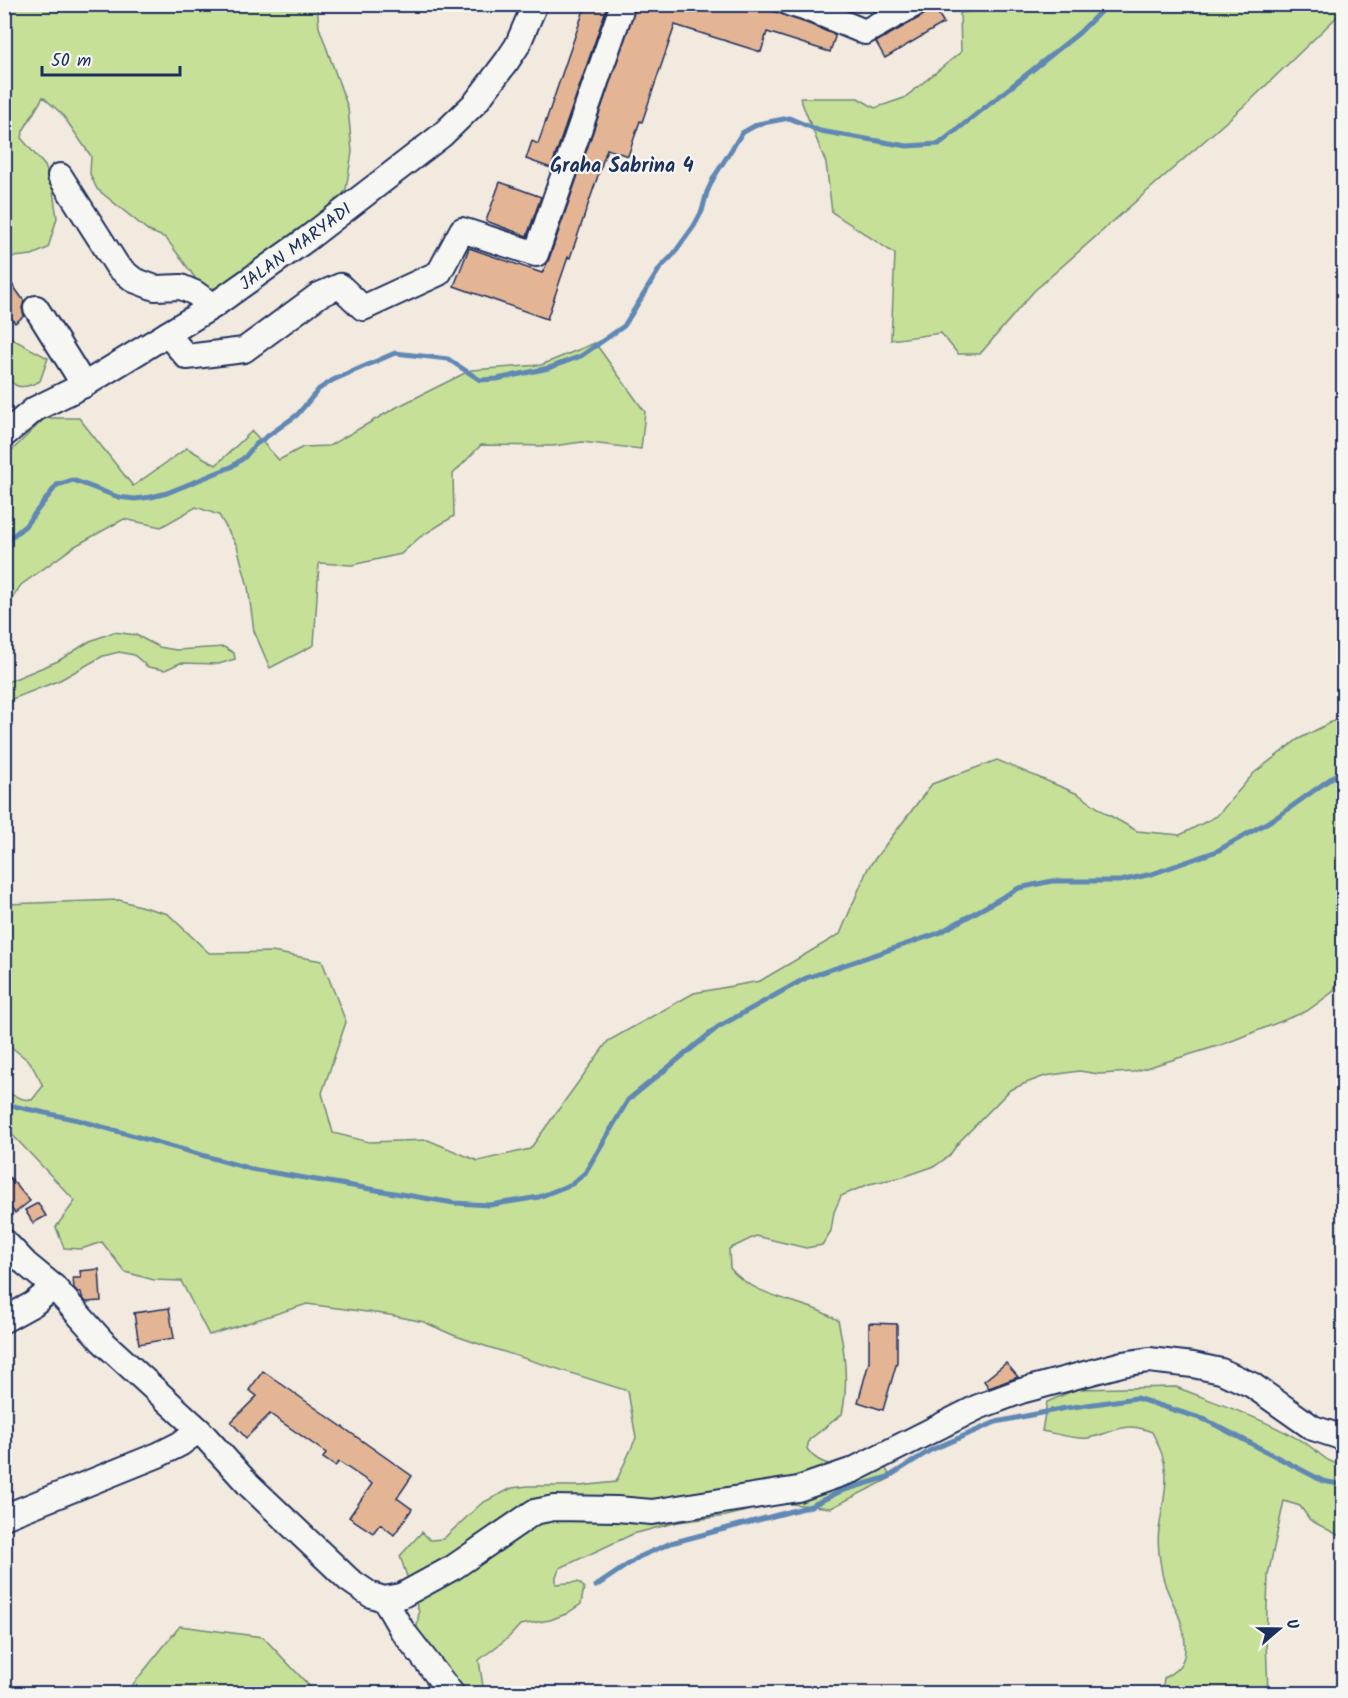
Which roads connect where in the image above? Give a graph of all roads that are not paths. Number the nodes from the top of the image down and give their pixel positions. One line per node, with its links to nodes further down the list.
1 (535, 4): 6 (street, JALAN MARYADI)
2 (623, 4): 8 (street)
3 (791, 4): 4 (street)
4 (915, 4)
5 (60, 176): 6 (street)
6 (213, 306): 8 (street, JALAN MARYADI)
7 (36, 308): 9 (street)
8 (166, 334): 9 (street, JALAN MARYADI)
9 (84, 385): 10 (street, JALAN MARYADI)
10 (4, 435)
11 (4, 1241): 12 (street)
12 (54, 1287): 13 (street); 14 (street)
13 (4, 1320)
14 (199, 1430): 16 (street); 17 (street)
15 (1344, 1438): 17 (street)
16 (4, 1516)
17 (384, 1599): 18 (street)
18 (452, 1694)

